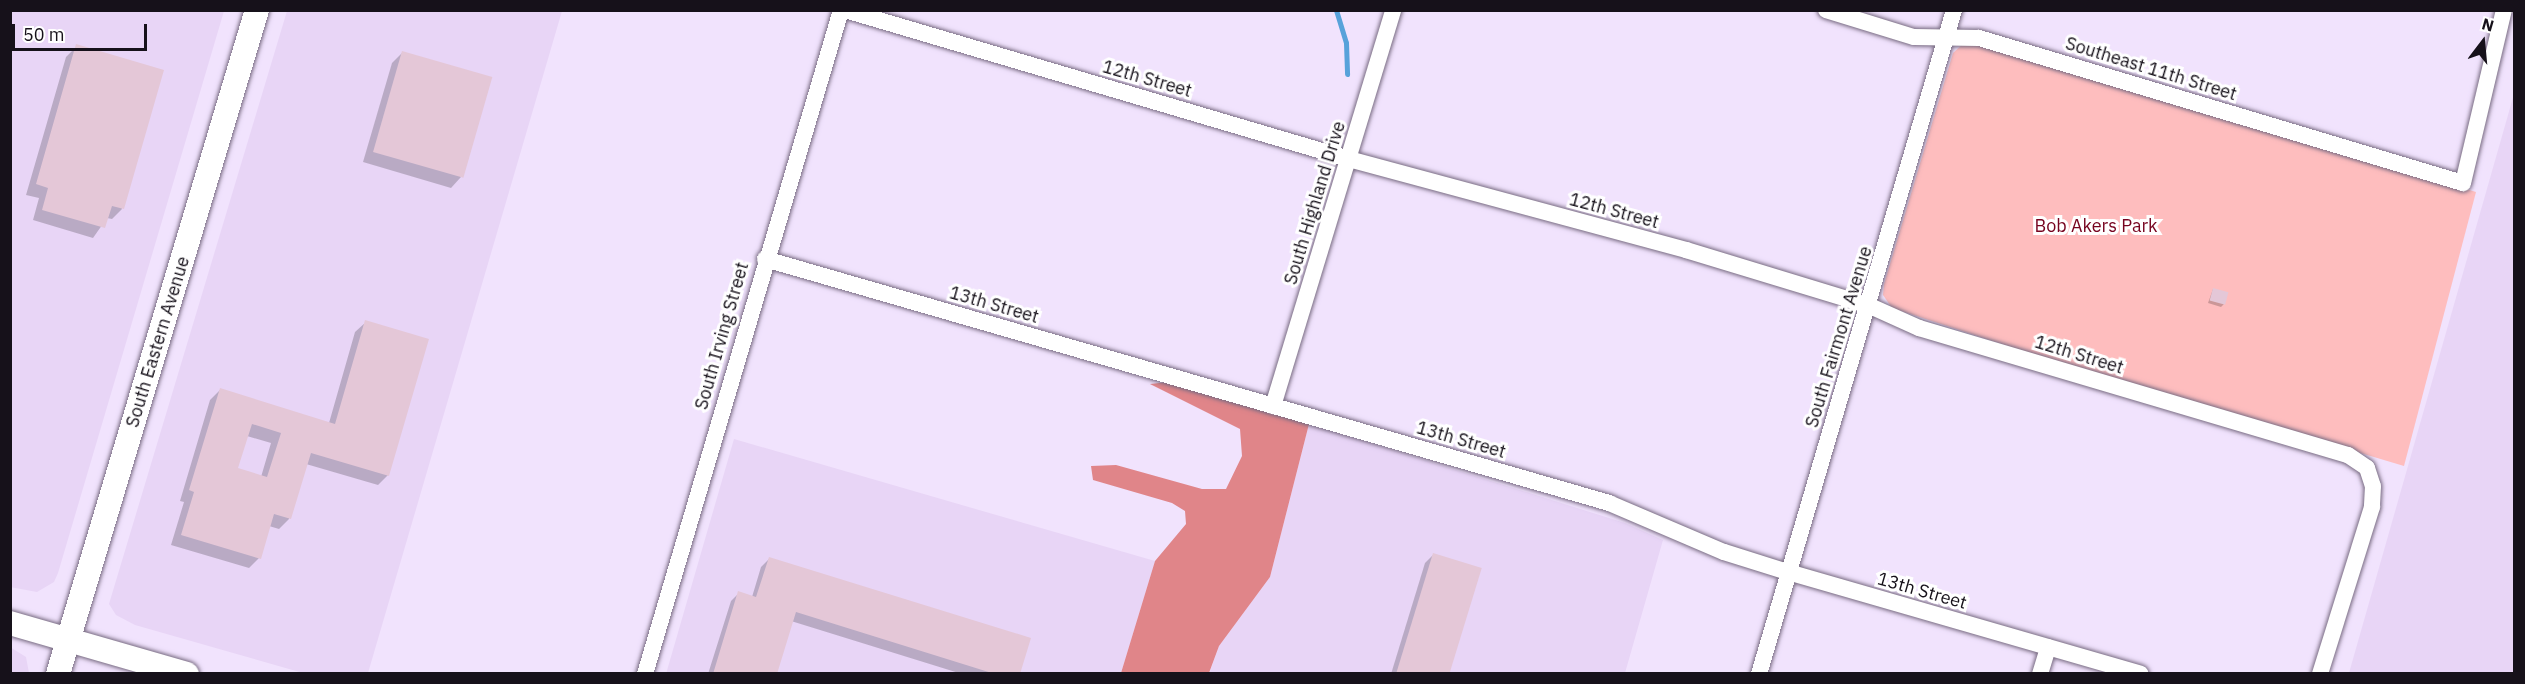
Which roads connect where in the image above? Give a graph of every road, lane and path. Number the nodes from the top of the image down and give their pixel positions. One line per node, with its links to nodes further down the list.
1 (257, 10): 14 (main road, South Eastern Avenue)
2 (843, 10): 8 (street, 12th Street); 9 (street, South Irving Street)
3 (1393, 10): 8 (street, South Highland Drive)
4 (1826, 10): 7 (street, Southeast 11th Street)
5 (1954, 10): 7 (street, South Fairmont Avenue)
6 (2504, 10): 7 (street, Southeast 11th Street)
7 (1946, 37): 10 (street, South Fairmont Avenue)
8 (1348, 159): 10 (street, 12th Street); 11 (street, South Highland Drive)
9 (765, 259): 11 (street, 13th Street); 18 (street, South Irving Street)
10 (1870, 306): 12 (street, South Fairmont Avenue); 22 (street, 12th Street)
11 (1273, 406): 12 (street, 13th Street)
12 (1788, 572): 15 (street, 13th Street); 19 (street, South Fairmont Avenue)
13 (10, 623): 14 (main road)
14 (68, 640): 16 (main road, South Eastern Avenue); 17 (main road)
15 (2048, 647): 20 (street); 21 (street, 13th Street)
16 (58, 674)
17 (187, 674)
18 (645, 674)
19 (1759, 674)
20 (2040, 674)
21 (2141, 674)
22 (2320, 674)

